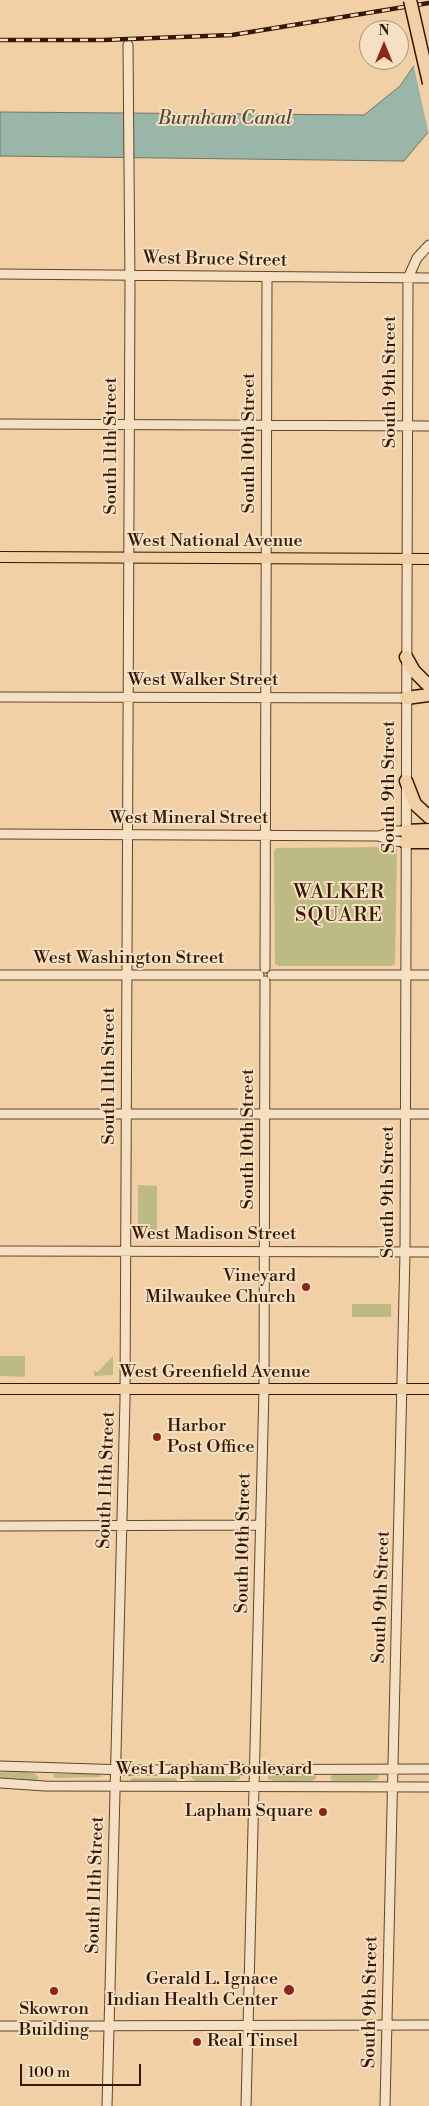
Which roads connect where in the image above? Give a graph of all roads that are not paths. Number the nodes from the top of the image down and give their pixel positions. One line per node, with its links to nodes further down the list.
1 (410, 0): 3 (highway, bridge)
2 (128, 45): 6 (street, South 11th Street)
3 (429, 83)
4 (429, 245): 8 (street)
5 (0, 274): 6 (street, West Bruce Street)
6 (130, 276): 7 (street, West Bruce Street); 11 (street, South 11th Street)
7 (267, 278): 8 (street, West Bruce Street); 12 (street, South 10th Street)
8 (408, 278): 9 (street, West Bruce Street); 13 (street, South 9th Street)
9 (429, 278)
10 (0, 424): 11 (street)
11 (129, 425): 12 (street); 16 (street, South 11th Street)
12 (267, 425): 13 (street); 17 (street, South 10th Street)
13 (406, 426): 14 (street); 18 (street, South 9th Street)
14 (429, 426)
15 (0, 557): 16 (main road, West National Avenue)
16 (128, 558): 17 (main road, West National Avenue); 24 (street, South 11th Street)
17 (267, 558): 18 (main road, West National Avenue); 25 (street, South 10th Street)
18 (406, 559): 19 (main road, West National Avenue); 20 (street, South 9th Street)
19 (429, 559)
20 (406, 657): 21 (highway); 26 (street, South 9th Street)
21 (429, 686)
22 (429, 695): 26 (highway)
23 (0, 697): 24 (street, West Walker Street)
24 (127, 697): 25 (street, West Walker Street); 32 (street, South 11th Street)
25 (266, 697): 26 (street, West Walker Street); 33 (street, South 10th Street)
26 (406, 698): 27 (highway); 28 (street, South 9th Street)
27 (429, 700)
28 (406, 781): 29 (highway); 34 (street, South 9th Street)
29 (429, 817)
30 (429, 830): 34 (highway)
31 (0, 834): 32 (street, West Mineral Street)
32 (127, 836): 33 (street, West Mineral Street); 36 (street, South 11th Street)
33 (266, 836): 34 (street, West Mineral Street); 38 (street, South 10th Street)
34 (406, 836): 35 (highway); 39 (street, South 9th Street)
35 (429, 842)
36 (126, 974): 37 (street, West Washington Street); 38 (street, West Washington Street); 42 (street, South 11th Street)
37 (0, 975)
38 (265, 975): 39 (street, West Washington Street); 43 (street, South 10th Street)
39 (404, 975): 40 (street, West Washington Street); 44 (street, South 9th Street)
40 (429, 975)
41 (0, 1114): 42 (street)
42 (126, 1114): 43 (street); 47 (street, South 11th Street)
43 (265, 1114): 44 (street); 48 (street, South 10th Street)
44 (406, 1114): 45 (street); 49 (street, South 9th Street)
45 (429, 1114)
46 (0, 1251): 47 (street, West Madison Street)
47 (125, 1251): 48 (street, West Madison Street); 52 (street, South 11th Street)
48 (265, 1251): 49 (street, West Madison Street); 53 (street, South 10th Street)
49 (405, 1252): 50 (street, West Madison Street); 54 (street, South 9th Street)
50 (429, 1252)
51 (0, 1389): 52 (main road, West Greenfield Avenue)
52 (125, 1389): 53 (main road, West Greenfield Avenue); 58 (street, South 11th Street)
53 (264, 1389): 54 (main road, West Greenfield Avenue); 56 (street, South 10th Street)
54 (403, 1389): 55 (main road, West Greenfield Avenue); 60 (street, South 9th Street)
55 (429, 1389)
56 (261, 1525): 58 (street); 63 (street, South 10th Street)
57 (0, 1526): 58 (street)
58 (121, 1526): 62 (street, South 11th Street)
59 (0, 1766): 62 (street, West Lapham Boulevard)
60 (394, 1769): 61 (street, West Lapham Boulevard); 63 (street, West Lapham Boulevard); 67 (street, South 9th Street)
61 (429, 1769)
62 (116, 1770): 63 (street, West Lapham Boulevard); 65 (street, South 11th Street)
63 (255, 1770): 66 (street, South 10th Street)
64 (0, 1783): 65 (street, West Lapham Boulevard)
65 (115, 1786): 66 (street, West Lapham Boulevard); 72 (street, South 11th Street)
66 (254, 1787): 67 (street, West Lapham Boulevard); 73 (street, South 10th Street)
67 (393, 1787): 68 (street, West Lapham Boulevard); 69 (street, South 9th Street)
68 (429, 1787)
69 (387, 2025): 70 (street); 73 (street); 76 (street, South 9th Street)
70 (429, 2025)
71 (0, 2026): 72 (street)
72 (109, 2026): 73 (street); 74 (street, South 11th Street)
73 (248, 2026): 75 (street, South 10th Street)
74 (107, 2106)
75 (246, 2106)
76 (385, 2106)

